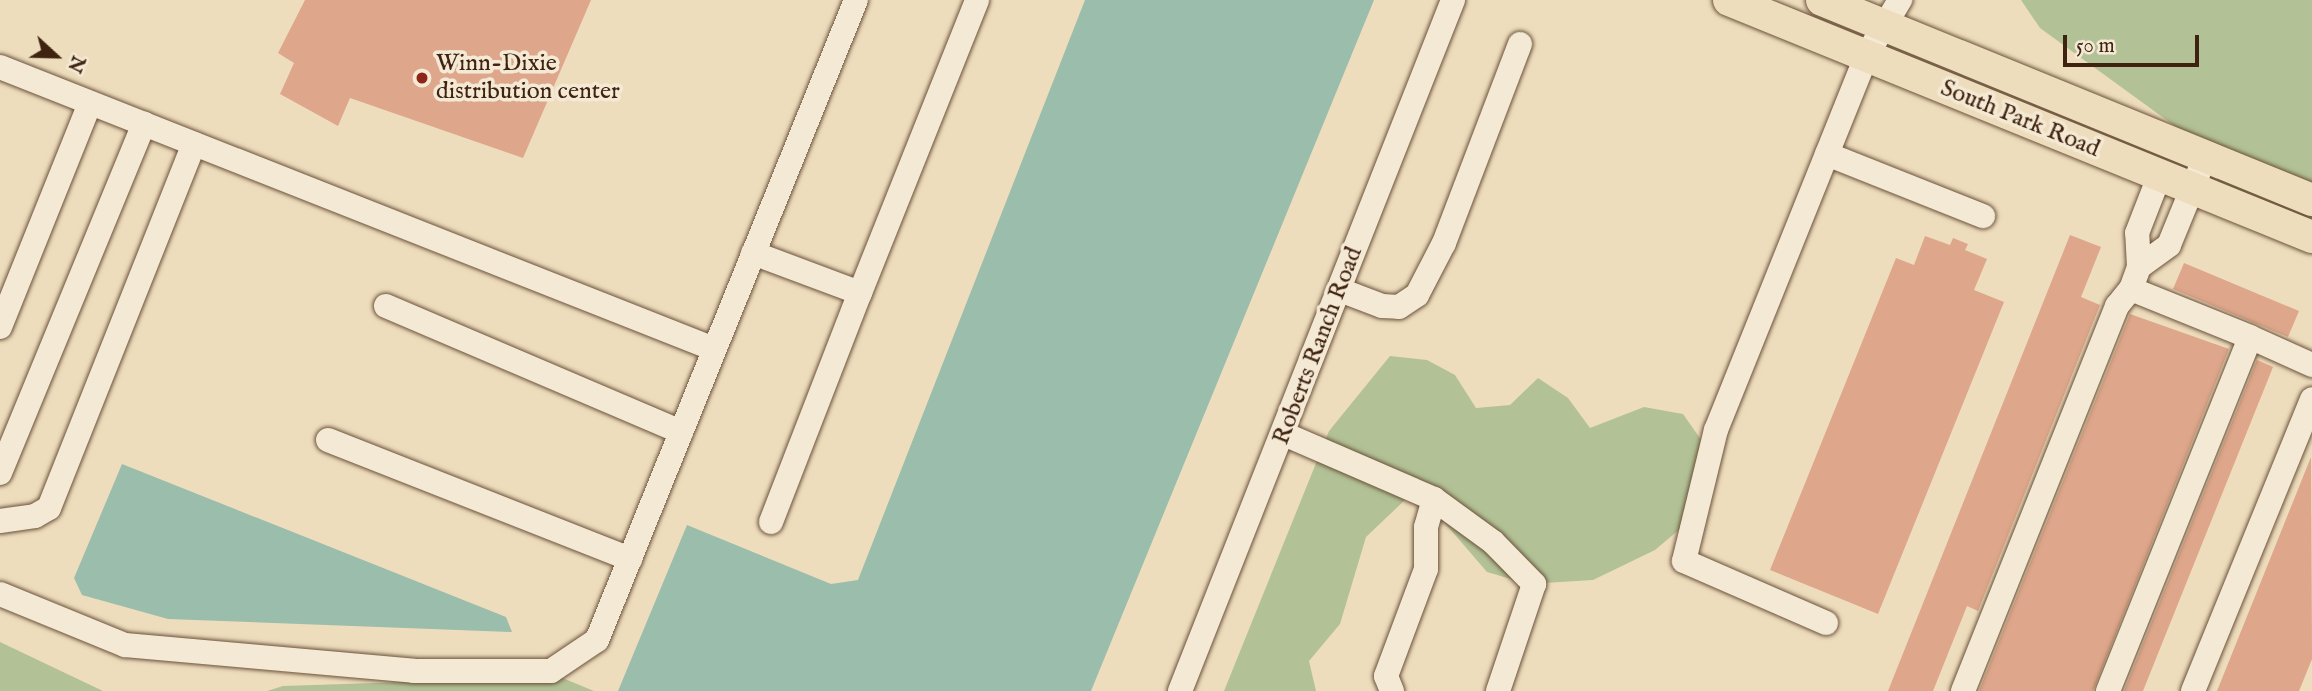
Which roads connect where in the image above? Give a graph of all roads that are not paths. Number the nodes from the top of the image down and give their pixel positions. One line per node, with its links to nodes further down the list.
1 (856, 0): 19 (street)
2 (977, 0): 22 (street)
3 (1453, 0): 21 (street, Roberts Ranch Road)
4 (1729, 0): 6 (main road, South Park Road)
5 (1822, 0): 6 (main road, South Park Road)
6 (1881, 33): 12 (street); 13 (main road, South Park Road); 14 (main road, South Park Road)
7 (1520, 44): 21 (street)
8 (0, 67): 9 (street)
9 (90, 103): 10 (street); 24 (street)
10 (144, 124): 11 (street); 32 (street)
11 (194, 144): 26 (street); 34 (street)
12 (1827, 154): 17 (street); 38 (street)
13 (2200, 172): 14 (main road, South Park Road); 15 (main road, South Park Road); 16 (main road); 18 (main road, South Park Road); 20 (street)
14 (2160, 174): 20 (street)
15 (2312, 200)
16 (2312, 213)
17 (1983, 216)
18 (2312, 237)
19 (753, 253): 22 (street); 26 (street)
20 (2135, 278): 25 (street); 42 (street)
21 (1340, 290): 30 (street, Roberts Ranch Road)
22 (860, 293): 35 (street)
23 (386, 306): 29 (street)
24 (0, 327)
25 (2250, 337): 27 (street); 43 (street)
26 (714, 349): 29 (street)
27 (2312, 365)
28 (2312, 399): 44 (street)
29 (681, 432): 36 (street)
30 (1284, 434): 33 (street); 39 (street, Roberts Ranch Road)
31 (328, 440): 36 (street)
32 (0, 473)
33 (1434, 499): 40 (street); 41 (street)
34 (0, 521)
35 (771, 522)
36 (630, 559): 37 (street)
37 (0, 594)
38 (1826, 623)
39 (1181, 691)
40 (1392, 691)
41 (1497, 691)
42 (1963, 691)
43 (2108, 691)
44 (2193, 691)

